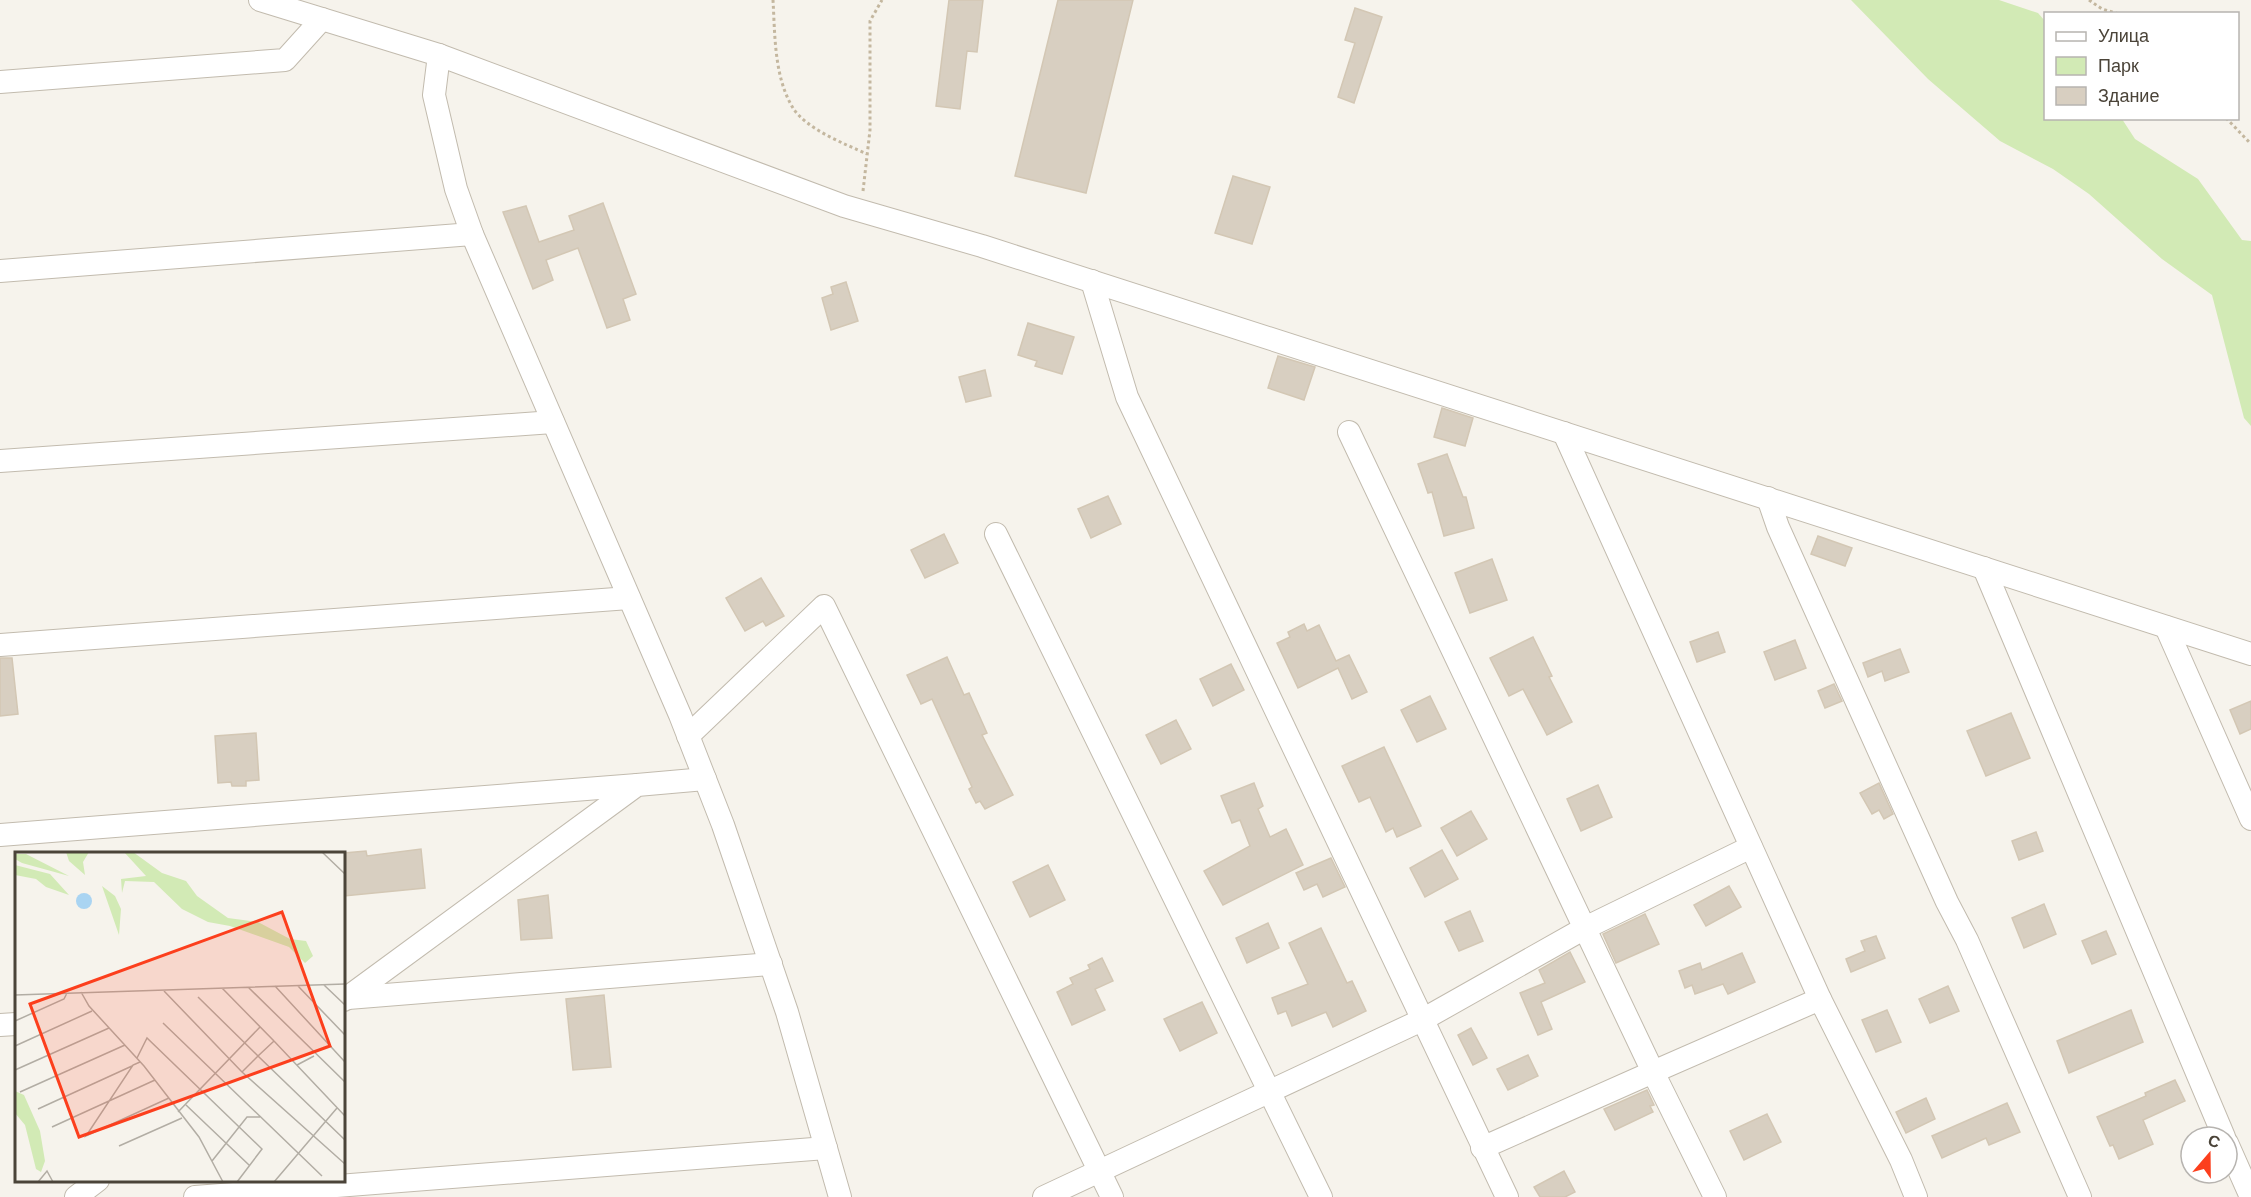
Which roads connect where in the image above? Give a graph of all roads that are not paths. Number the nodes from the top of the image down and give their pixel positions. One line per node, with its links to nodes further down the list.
1 (260, 0): 2 (street)
2 (322, 19): 3 (street); 4 (street)
3 (439, 55): 5 (street); 7 (street)
4 (0, 82)
5 (472, 234): 6 (street); 8 (street)
6 (0, 271)
7 (1092, 281): 10 (street); 29 (street)
8 (553, 422): 11 (street); 15 (street)
9 (1349, 432): 25 (street)
10 (1564, 433): 12 (street); 24 (street)
11 (0, 461)
12 (1768, 498): 14 (street); 49 (street)
13 (996, 534): 33 (street)
14 (1984, 568): 16 (street); 34 (street)
15 (629, 598): 17 (street); 19 (street)
16 (2166, 627): 18 (street); 22 (street)
17 (0, 645)
18 (2251, 654)
19 (688, 736): 20 (street); 37 (street)
20 (705, 778): 21 (street); 26 (street)
21 (637, 785): 23 (street); 27 (street)
22 (2251, 819)
23 (0, 835)
24 (1751, 847): 25 (street); 28 (street)
25 (1585, 928): 29 (street); 32 (street)
26 (771, 964): 27 (street); 35 (street)
27 (345, 999)
28 (1820, 999): 32 (street); 48 (street)
29 (1422, 1020): 33 (street); 36 (street)
30 (15, 1024): 31 (street)
31 (0, 1025)
32 (1653, 1072): 36 (street); 47 (street)
33 (1269, 1091): 37 (street); 45 (street)
34 (2219, 1125)
35 (826, 1148): 41 (street); 42 (street)
36 (1482, 1148): 46 (street)
37 (1099, 1171): 43 (street); 44 (street)
38 (2239, 1171): 50 (street)
39 (95, 1182): 40 (street)
40 (76, 1197)
41 (195, 1197)
42 (840, 1197)
43 (1044, 1197)
44 (1112, 1197)
45 (1321, 1197)
46 (1507, 1197)
47 (1715, 1197)
48 (1916, 1197)
49 (2080, 1197)
50 (2250, 1197)

